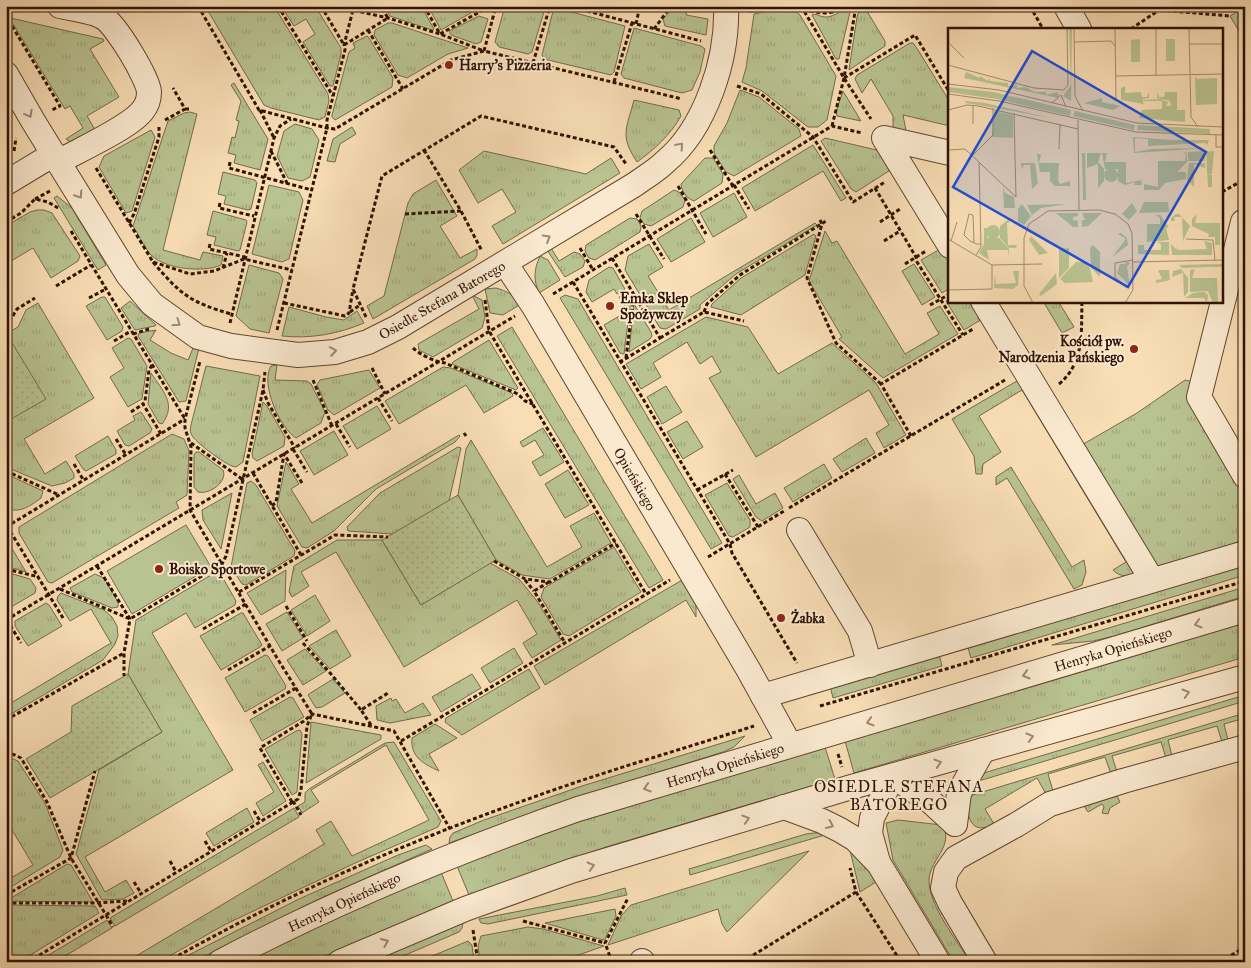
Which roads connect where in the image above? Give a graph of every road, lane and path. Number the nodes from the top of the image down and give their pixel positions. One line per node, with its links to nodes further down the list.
1 (60, 6): 67 (street)
2 (198, 6): 53 (path)
3 (278, 6): 49 (path)
4 (321, 6): 39 (path)
5 (335, 6): 25 (path)
6 (354, 6): 25 (path)
7 (380, 6): 29 (path)
8 (424, 6): 37 (path)
9 (490, 6): 37 (path)
10 (496, 6): 40 (path)
11 (550, 6): 41 (path)
12 (568, 6): 27 (path)
13 (597, 6): 27 (path)
14 (671, 6): 32 (path)
15 (726, 6): 43 (street, Osiedle Stefana Batorego)
16 (771, 6): 26 (path)
17 (801, 6): 26 (path)
18 (842, 6): 26 (path)
19 (856, 6): 44 (path)
20 (1030, 6): 33 (path)
21 (1066, 6): 34 (street)
22 (1165, 6): 24 (path)
23 (639, 10): 31 (path)
24 (1160, 10): 28 (path); 35 (path)
25 (353, 11): 29 (path); 39 (path)
26 (804, 11): 44 (path)
27 (595, 13): 30 (path)
28 (1230, 16)
29 (388, 18): 36 (path); 37 (path)
30 (632, 23): 31 (path); 45 (path)
31 (636, 24): 32 (path)
32 (654, 28): 38 (path)
33 (1042, 28)
34 (1078, 28)
35 (1133, 28)
36 (368, 30): 39 (path); 47 (path)
37 (440, 34): 40 (path)
38 (709, 43)
39 (344, 45): 49 (path)
40 (484, 51): 41 (path); 47 (path)
41 (533, 63): 45 (path)
42 (6, 74): 67 (street, Osiedle Stefana Batorego, one-way to 67)
43 (715, 78): 77 (path); 103 (street, Osiedle Stefana Batorego, one-way to 43)
44 (844, 78): 48 (path); 56 (path); 61 (path)
45 (614, 82): 50 (path)
46 (171, 85): 51 (path)
47 (403, 89): 58 (path)
48 (948, 90)
49 (333, 96): 58 (path)
50 (690, 101)
51 (185, 109): 52 (path); 55 (path)
52 (190, 109)
53 (259, 110): 54 (path); 60 (path)
54 (291, 118): 58 (path); 60 (path)
55 (159, 123): 57 (path); 92 (path)
56 (832, 126)
57 (151, 128)
58 (327, 128): 78 (path)
59 (17, 130): 66 (path)
60 (274, 138): 64 (path)
61 (884, 138): 65 (street); 70 (street)
62 (424, 150): 71 (path); 82 (path); 113 (path)
63 (710, 150): 81 (path)
64 (271, 151): 72 (path); 75 (path)
65 (948, 153)
66 (11, 156)
67 (56, 158): 74 (street); 134 (street, Osiedle Stefana Batorego, one-way to 134)
68 (93, 161): 92 (path)
69 (230, 162): 72 (path)
70 (904, 170): 77 (path); 96 (street)
71 (631, 171)
72 (264, 177): 75 (path); 86 (path)
73 (1245, 178): 79 (path)
74 (6, 183)
75 (288, 183): 78 (path)
76 (678, 186): 94 (path)
77 (875, 188): 93 (path)
78 (312, 190): 107 (path)
79 (1224, 191)
80 (220, 203): 86 (path)
81 (748, 209)
82 (461, 211): 83 (path); 103 (path)
83 (405, 214)
84 (636, 214): 102 (path)
85 (61, 215): 89 (path)
86 (254, 216): 100 (path)
87 (820, 220): 91 (path)
88 (1237, 220): 109 (street)
89 (6, 222)
90 (66, 223): 105 (path)
91 (824, 223): 124 (path); 143 (path)
92 (129, 224): 104 (path)
93 (900, 232): 95 (path); 118 (path)
94 (706, 234)
95 (884, 241)
96 (948, 243)
97 (210, 244): 99 (path)
98 (580, 248): 108 (path)
99 (227, 253): 100 (path); 106 (path)
100 (244, 258): 106 (path); 107 (path); 126 (path)
101 (612, 258): 114 (path)
102 (664, 259)
103 (496, 260): 136 (street, Osiedle Stefana Batorego, one-way to 103); 185 (street, Opieńskiego)
104 (153, 262): 106 (path); 126 (path)
105 (91, 265): 111 (path); 112 (path)
106 (223, 268)
107 (292, 270): 121 (path)
108 (593, 270)
109 (1224, 281)
110 (573, 282): 138 (path)
111 (56, 286)
112 (106, 289): 117 (path); 129 (path)
113 (353, 289): 125 (path); 125 (path)
114 (634, 294): 132 (path); 137 (path)
115 (948, 295): 118 (path)
116 (33, 298): 128 (path)
117 (89, 298)
118 (941, 299): 122 (path); 131 (path)
119 (1082, 302): 147 (path)
120 (1219, 302): 165 (street)
121 (284, 303): 125 (path); 136 (path)
122 (930, 305)
123 (988, 309): 131 (path); 141 (street)
124 (704, 312): 127 (path); 132 (path)
125 (349, 313)
126 (231, 314): 134 (path)
127 (744, 321)
128 (6, 327)
129 (131, 331): 133 (path); 139 (path)
130 (489, 331): 149 (path)
131 (963, 336): 143 (path)
132 (660, 338): 137 (path)
133 (114, 341)
134 (214, 341): 136 (street, Osiedle Stefana Batorego); 151 (path)
135 (413, 348): 149 (path)
136 (270, 351): 144 (path)
137 (626, 358): 138 (path)
138 (620, 362): 169 (path)
139 (152, 365): 148 (path); 151 (path)
140 (372, 368): 145 (path)
141 (1024, 369): 147 (street); 154 (path)
142 (313, 380): 157 (path)
143 (881, 384): 154 (path)
144 (263, 390): 162 (path); 166 (path)
145 (385, 394)
146 (378, 398): 152 (path)
147 (1042, 398): 188 (street)
148 (143, 404): 150 (path); 153 (path)
149 (533, 404): 177 (path)
150 (131, 412)
151 (185, 419): 153 (path); 156 (path)
152 (392, 421)
153 (161, 434): 158 (path)
154 (911, 436): 174 (path)
155 (116, 439): 158 (path)
156 (191, 442): 166 (path); 172 (path)
157 (350, 446)
158 (126, 455): 167 (path)
159 (74, 464): 167 (path)
160 (733, 470): 164 (path)
161 (6, 471): 170 (path)
162 (307, 472)
163 (253, 473): 171 (path)
164 (725, 474): 169 (path); 174 (path)
165 (1245, 476)
166 (242, 479): 182 (path)
167 (84, 481): 170 (path)
168 (302, 482): 171 (path)
169 (697, 490): 178 (path)
170 (59, 496): 173 (path)
171 (272, 506): 180 (path)
172 (190, 510): 182 (path); 183 (path)
173 (6, 527): 186 (path)
174 (758, 527): 178 (path)
175 (799, 530): 207 (street)
176 (388, 537): 180 (path)
177 (616, 543): 190 (path); 194 (path)
178 (730, 544): 185 (path); 211 (path)
179 (1245, 553): 188 (street)
180 (302, 555): 193 (path)
181 (494, 561): 187 (path)
182 (222, 564): 193 (path); 200 (path)
183 (97, 566): 191 (path); 200 (path)
184 (6, 569): 186 (path)
185 (688, 569): 194 (path); 214 (street, Opieńskiego)
186 (39, 577): 195 (path)
187 (525, 579): 190 (path); 192 (path)
188 (1152, 580): 207 (street)
189 (1245, 581): 215 (path)
190 (550, 582): 192 (path)
191 (59, 588): 195 (path); 200 (path)
192 (534, 591): 203 (path)
193 (239, 592): 196 (path)
194 (646, 594): 203 (path)
195 (49, 595): 199 (path); 201 (path)
196 (246, 604): 202 (path); 205 (path)
197 (286, 606): 216 (path)
198 (1245, 610): 223 (street, Henryka Opieńskiego, one-way to 223)
199 (63, 618)
200 (130, 619): 206 (path)
201 (6, 620): 204 (path)
202 (203, 628)
203 (565, 642): 222 (path)
204 (21, 643)
205 (270, 646): 208 (path); 212 (path)
206 (124, 653): 209 (path); 220 (path)
207 (870, 665): 211 (street)
208 (228, 670)
209 (124, 676)
210 (1245, 677): 225 (street, one-way to 210)
211 (808, 683): 214 (street)
212 (296, 688): 217 (path); 218 (path)
213 (388, 693): 216 (path)
214 (763, 696): 219 (street, Opieńskiego)
215 (816, 707)
216 (360, 710): 221 (path)
217 (253, 712)
218 (312, 714): 221 (path); 229 (path); 229 (path)
219 (776, 719): 223 (street, Opieńskiego); 234 (path)
220 (6, 720)
221 (371, 726): 222 (path)
222 (401, 741): 234 (path)
223 (790, 745): 258 (street, Henryka Opieńskiego, one-way to 258)
224 (1245, 747): 265 (street)
225 (983, 750): 228 (street, one-way to 225); 228 (street)
226 (6, 751): 238 (path)
227 (96, 772): 238 (path)
228 (893, 776): 230 (street); 240 (street)
229 (292, 802): 232 (path); 233 (path)
230 (784, 807): 240 (street, one-way to 240); 259 (street, one-way to 230)
231 (254, 811): 233 (path)
232 (301, 816)
233 (260, 821): 237 (path)
234 (450, 829): 235 (path)
235 (434, 834)
236 (205, 841): 237 (path)
237 (211, 851): 242 (path)
238 (71, 858): 246 (path); 249 (path)
239 (170, 861): 242 (path)
240 (879, 864): 264 (street)
241 (849, 866): 244 (path)
242 (176, 872): 245 (path)
243 (134, 882): 245 (path)
244 (856, 892): 262 (path); 263 (path)
245 (141, 893): 248 (path)
246 (6, 895)
247 (628, 898): 255 (path)
248 (128, 901): 249 (path); 251 (path)
249 (98, 902): 250 (path); 251 (path)
250 (6, 903)
251 (106, 915): 253 (path); 257 (path)
252 (523, 921): 255 (path)
253 (113, 927)
254 (474, 931): 260 (path)
255 (605, 943): 261 (path)
256 (1245, 947): 266 (path)
257 (28, 962)
258 (220, 962)
259 (340, 962)
260 (478, 962)
261 (612, 962)
262 (742, 962)
263 (901, 962)
264 (938, 962)
265 (985, 962)
266 (1220, 962)

